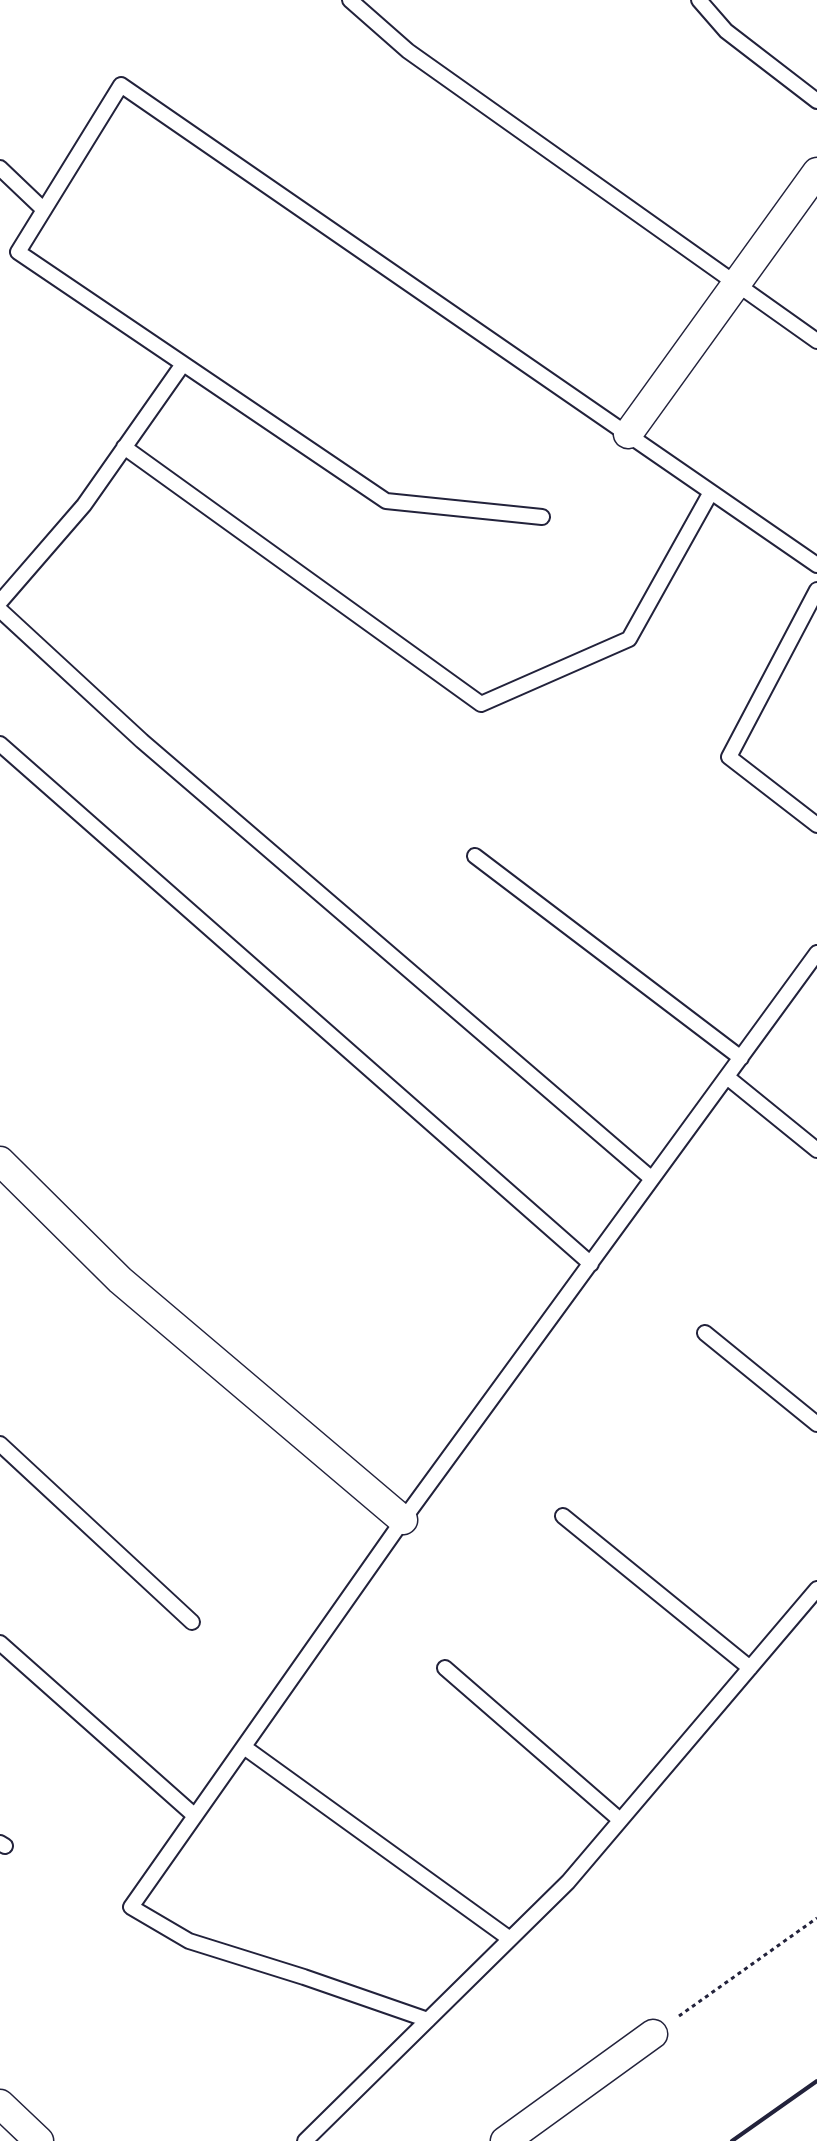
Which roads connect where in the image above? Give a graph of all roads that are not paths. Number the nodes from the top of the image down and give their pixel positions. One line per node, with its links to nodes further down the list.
1 (350, 0): 7 (lane)
2 (699, 0): 3 (lane)
3 (817, 101)
4 (0, 168): 6 (lane)
5 (817, 172): 7 (street)
6 (44, 210): 9 (lane); 10 (lane)
7 (737, 284): 8 (lane); 10 (street)
8 (817, 341)
9 (182, 364): 11 (lane); 13 (lane)
10 (628, 434): 12 (lane)
11 (124, 447): 12 (lane); 16 (lane)
12 (711, 492): 14 (lane)
13 (542, 517)
14 (817, 565)
15 (817, 590): 19 (lane)
16 (0, 602)
17 (0, 610): 26 (lane)
18 (0, 744): 27 (lane)
19 (817, 825)
20 (475, 856): 22 (lane)
21 (817, 954): 22 (lane)
22 (741, 1058): 23 (lane)
23 (727, 1077): 24 (lane); 26 (lane)
24 (817, 1150)
25 (0, 1161): 32 (street)
26 (652, 1179): 27 (lane)
27 (591, 1264): 32 (lane)
28 (704, 1333): 29 (lane)
29 (817, 1424)
30 (0, 1444): 34 (lane)
31 (563, 1516): 37 (lane)
32 (403, 1520): 38 (lane)
33 (817, 1589): 37 (lane)
34 (192, 1622)
35 (0, 1643): 39 (lane)
36 (445, 1668): 40 (lane)
37 (750, 1668): 40 (lane)
38 (244, 1747): 39 (lane); 41 (lane)
39 (195, 1816): 42 (lane)
40 (620, 1820): 41 (lane)
41 (510, 1939): 42 (lane)
42 (428, 2020): 46 (lane)
43 (653, 2034): 47 (street)
44 (0, 2104): 45 (street)
45 (39, 2141)
46 (306, 2141)
47 (505, 2141)

